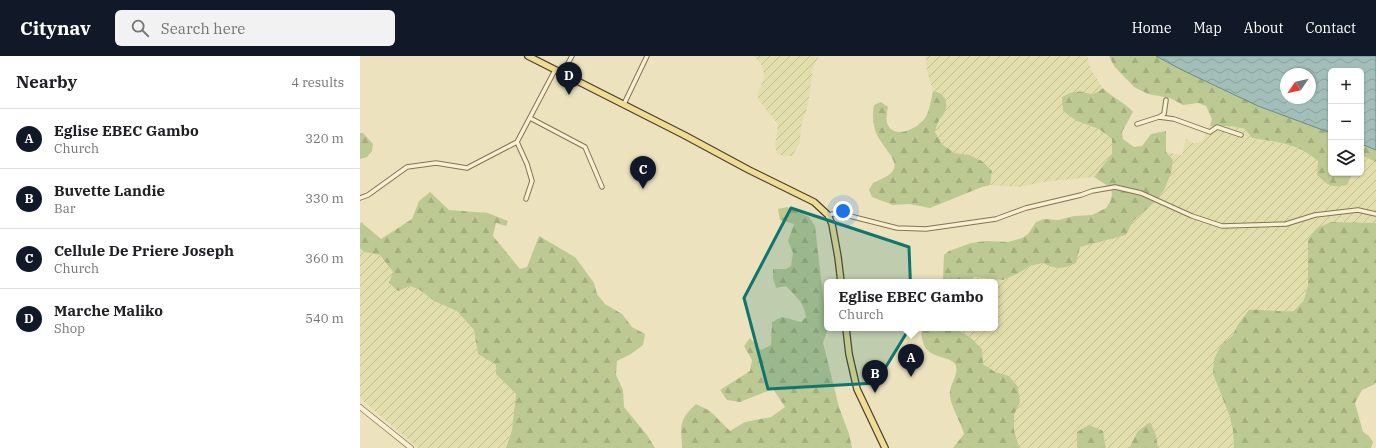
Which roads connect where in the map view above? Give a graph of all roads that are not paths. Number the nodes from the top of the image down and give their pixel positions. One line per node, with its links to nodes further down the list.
1 (528, 56): 4 (main road)
2 (572, 56): 5 (street)
3 (647, 56): 7 (street)
4 (555, 70): 5 (main road); 9 (street)
5 (562, 74): 7 (main road)
6 (1166, 100): 8 (street)
7 (624, 104): 17 (main road)
8 (1159, 117): 10 (street); 11 (street)
9 (530, 118): 12 (street); 13 (street)
10 (1137, 124)
11 (1241, 135)
12 (517, 142): 14 (street); 15 (street)
13 (602, 187)
14 (360, 198)
15 (526, 199)
16 (1376, 214): 17 (street)
17 (828, 215): 18 (main road)
18 (841, 279)
19 (846, 331): 22 (main road)
20 (360, 407): 21 (street)
21 (411, 448)
22 (885, 448)

